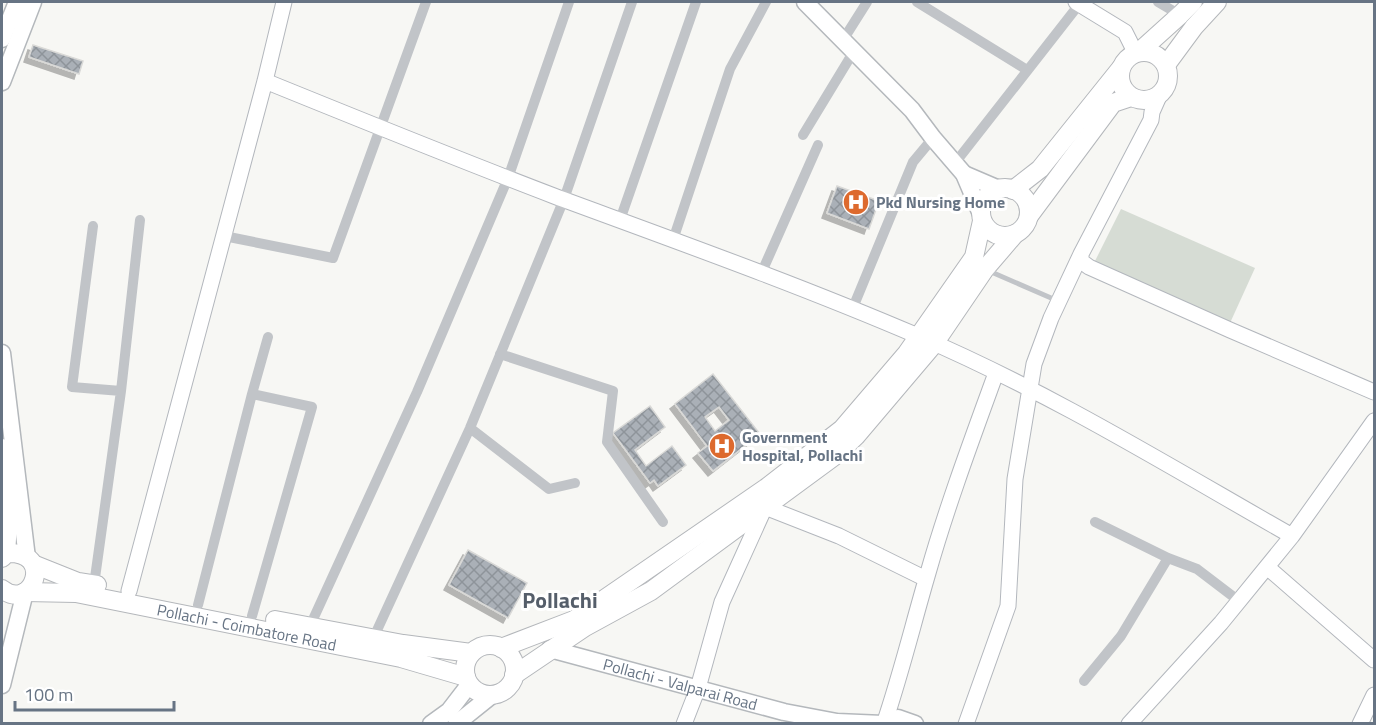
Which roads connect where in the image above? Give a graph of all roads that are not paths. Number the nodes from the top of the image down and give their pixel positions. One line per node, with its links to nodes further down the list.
1 (17, 2): 17 (main road)
2 (33, 2): 23 (main road)
3 (284, 2): 22 (street)
4 (426, 2): 25 (street)
5 (569, 2): 30 (street)
6 (632, 2): 32 (street)
7 (696, 2): 36 (street)
8 (805, 2): 18 (main road)
9 (867, 2): 18 (street)
10 (917, 2): 21 (street)
11 (1079, 2): 19 (street); 21 (street)
12 (1158, 2): 16 (street)
13 (1192, 2): 16 (highway)
14 (1217, 2): 20 (highway)
15 (760, 3): 40 (street)
16 (1180, 15): 19 (highway)
17 (2, 39)
18 (848, 46): 26 (street); 27 (main road)
19 (1130, 55): 20 (highway); 24 (highway); 31 (highway)
20 (1166, 66): 24 (highway)
21 (1027, 70): 29 (street)
22 (265, 81): 25 (street); 39 (street)
23 (2, 82)
24 (1148, 101): 33 (highway); 41 (street)
25 (380, 127): 30 (street); 39 (street)
26 (803, 135)
27 (933, 138): 29 (main road); 45 (street)
28 (818, 146): 43 (street)
29 (960, 168): 31 (main road); 34 (main road)
30 (508, 178): 32 (street); 75 (street)
31 (1006, 190): 33 (highway); 34 (highway)
32 (564, 199): 36 (street); 49 (street)
33 (1029, 216): 38 (highway)
34 (982, 217): 38 (highway); 47 (highway)
35 (140, 220): 52 (street)
36 (620, 220): 40 (street)
37 (93, 226): 52 (street)
38 (1015, 234): 42 (highway)
39 (224, 236): 70 (street)
40 (673, 240): 43 (street)
41 (1081, 254): 44 (street); 53 (street)
42 (985, 269): 44 (lane); 47 (highway)
43 (761, 274): 45 (street)
44 (1059, 301): 51 (street)
45 (852, 310): 47 (street)
46 (268, 337): 54 (street)
47 (927, 340): 50 (street); 59 (highway); 77 (highway, Pollachi - Coimbatore Road)
48 (2, 353): 65 (main road)
49 (500, 354): 56 (street); 60 (street)
50 (996, 373): 51 (street); 67 (street)
51 (1029, 388): 62 (street); 93 (street)
52 (121, 391): 68 (street)
53 (1374, 392)
54 (252, 394): 73 (street); 74 (street)
55 (1374, 421): 62 (street)
56 (470, 428): 58 (street); 76 (street)
57 (2, 447): 63 (main road)
58 (575, 483)
59 (765, 507): 67 (street); 78 (highway); 85 (street)
60 (663, 522)
61 (1095, 522): 64 (street)
62 (1292, 536): 66 (street)
63 (3, 556): 65 (highway, Pollachi - Coimbatore Road)
64 (1168, 558): 72 (street); 83 (street)
65 (30, 561): 68 (highway, Pollachi - Coimbatore Road); 71 (highway)
66 (1267, 567): 72 (street); 80 (street)
67 (926, 579): 91 (street)
68 (94, 585): 70 (highway, Pollachi - Coimbatore Road)
69 (2, 589): 71 (highway, Pollachi - Coimbatore Road)
70 (129, 591): 73 (highway, Pollachi - Coimbatore Road)
71 (25, 592): 82 (highway, Pollachi - Coimbatore Road); 84 (main road)
72 (1239, 601): 94 (street)
73 (198, 605): 74 (highway, Pollachi - Coimbatore Road)
74 (252, 616): 75 (highway, Pollachi - Coimbatore Road)
75 (310, 626): 76 (highway, Pollachi - Coimbatore Road)
76 (373, 639): 79 (highway, Pollachi - Coimbatore Road)
77 (501, 648): 79 (highway, Pollachi - Coimbatore Road); 81 (highway)
78 (550, 649): 81 (highway); 85 (main road, Pollachi - Valparai Road)
79 (471, 653): 82 (highway)
80 (1374, 660)
81 (514, 675): 86 (highway)
82 (467, 681): 86 (highway, Pollachi - Coimbatore Road); 88 (main road)
83 (1084, 681)
84 (2, 685)
85 (698, 688): 90 (street); 91 (main road, Pollachi - Valparai Road)
86 (492, 695): 89 (main road)
87 (1374, 695): 95 (street)
88 (431, 723)
89 (456, 723)
90 (684, 723)
91 (884, 723): 92 (main road, Pollachi - Valparai Road)
92 (915, 723)
93 (966, 723)
94 (1129, 723)
95 (1360, 723)

